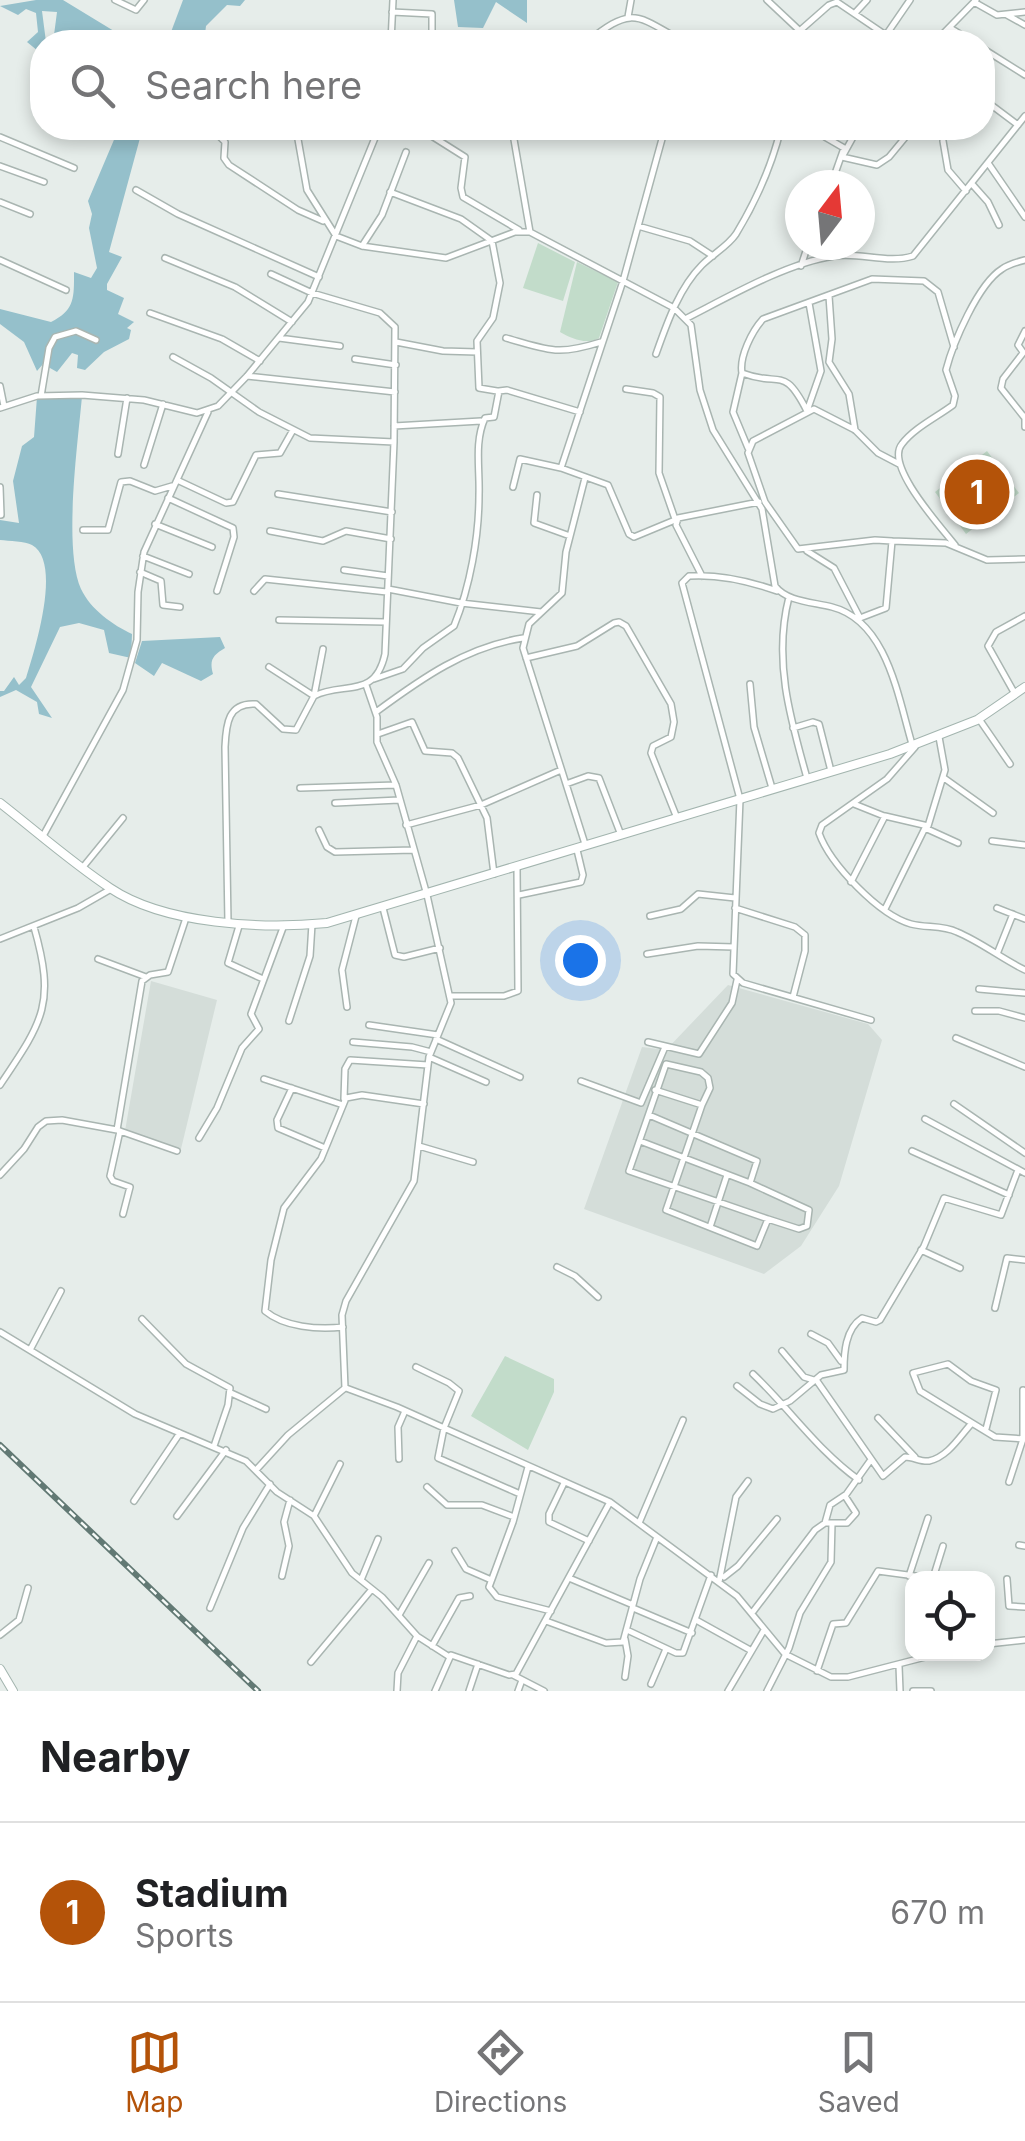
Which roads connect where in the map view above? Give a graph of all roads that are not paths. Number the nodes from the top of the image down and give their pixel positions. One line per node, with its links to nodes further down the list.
1 (115, 0): 2 (street)
2 (144, 0)
3 (393, 0): 9 (street)
4 (631, 0): 12 (street)
5 (767, 0): 20 (street)
6 (867, 0): 11 (street)
7 (910, 0): 23 (street)
8 (975, 1): 13 (street); 15 (street)
9 (392, 12): 16 (street); 17 (street)
10 (1025, 12): 13 (street)
11 (855, 13): 21 (street); 22 (street)
12 (628, 16): 18 (street); 19 (street)
13 (1006, 16): 14 (street)
14 (1025, 25)
15 (950, 28): 24 (street); 25 (street)
16 (391, 30)
17 (432, 30)
18 (602, 30)
19 (657, 30)
20 (797, 30)
21 (801, 30)
22 (878, 30)
23 (890, 30)
24 (948, 30)
25 (953, 30)
26 (995, 56): 27 (street)
27 (1025, 75)
28 (995, 107): 30 (street)
29 (1025, 116): 30 (street)
30 (1018, 124): 45 (street)
31 (0, 138): 47 (street)
32 (223, 140): 57 (street)
33 (298, 140): 57 (street)
34 (374, 140): 61 (street)
35 (439, 140): 60 (street)
36 (513, 140): 60 (street)
37 (662, 140): 59 (street)
38 (778, 140): 64 (street)
39 (828, 140): 44 (street)
40 (851, 140): 44 (street)
41 (901, 140): 44 (street)
42 (943, 141): 53 (street)
43 (406, 152): 52 (street)
44 (842, 157): 48 (street)
45 (988, 163): 50 (street); 56 (street)
46 (0, 166): 49 (street)
47 (74, 168)
48 (837, 170)
49 (44, 182)
50 (972, 184): 53 (street); 58 (street)
51 (136, 190): 71 (street)
52 (390, 192): 62 (street); 63 (street)
53 (966, 192): 69 (street)
54 (0, 202): 55 (street)
55 (30, 214)
56 (1025, 218)
57 (326, 222): 61 (street)
58 (999, 225)
59 (638, 226): 64 (street); 72 (street)
60 (526, 232): 62 (street); 72 (street)
61 (336, 236): 63 (street); 71 (street)
62 (492, 242): 63 (street); 89 (street)
63 (362, 246)
64 (712, 256): 77 (street)
65 (165, 258): 80 (street)
66 (0, 260): 73 (street)
67 (803, 260): 69 (street)
68 (1025, 260): 88 (street)
69 (801, 266): 79 (street)
70 (271, 274): 74 (street)
71 (318, 278): 74 (street)
72 (623, 280): 77 (street); 86 (street)
73 (66, 290)
74 (312, 293): 80 (street); 85 (street)
75 (829, 296): 76 (street); 88 (street); 115 (street)
76 (809, 303): 96 (street); 108 (street)
77 (674, 308): 79 (street); 90 (street)
78 (150, 313): 94 (street)
79 (688, 318): 129 (street)
80 (292, 322): 82 (street)
81 (1025, 331): 91 (street)
82 (279, 338): 87 (street); 94 (street)
83 (506, 338): 86 (street)
84 (96, 340): 103 (street)
85 (396, 342): 89 (street); 95 (street)
86 (601, 342): 109 (street)
87 (340, 346)
88 (954, 348): 119 (street)
89 (477, 352): 100 (street)
90 (656, 354)
91 (1024, 354): 110 (street)
92 (173, 357): 102 (street)
93 (355, 360): 95 (street)
94 (260, 361): 97 (street)
95 (396, 366): 101 (street)
96 (742, 373): 108 (street); 117 (street)
97 (247, 376): 101 (street); 102 (street)
98 (0, 386): 106 (street)
99 (626, 389): 132 (street)
100 (498, 391): 109 (street); 111 (street)
101 (395, 392): 112 (street)
102 (231, 395): 107 (street); 114 (street)
103 (41, 396): 104 (street); 106 (street)
104 (127, 398): 105 (street); 118 (street)
105 (162, 404): 107 (street); 120 (street)
106 (2, 407)
107 (209, 410): 123 (street)
108 (807, 411): 115 (street); 117 (street)
109 (580, 412): 121 (street)
110 (1025, 417): 113 (street)
111 (482, 420): 112 (street); 154 (street)
112 (394, 426): 116 (street)
113 (1025, 427)
114 (292, 430): 116 (street); 123 (street)
115 (854, 430): 119 (street)
116 (394, 442): 130 (street)
117 (748, 448): 141 (street)
118 (118, 454)
119 (899, 464): 139 (street)
120 (144, 465)
121 (561, 468): 122 (street); 125 (street)
122 (585, 477): 132 (street); 136 (street)
123 (176, 482): 128 (street); 134 (street)
124 (0, 487): 131 (street)
125 (513, 487)
126 (278, 494): 130 (street)
127 (537, 495): 136 (street)
128 (168, 498): 133 (street); 152 (street)
129 (759, 502): 132 (street); 151 (street)
130 (392, 512): 137 (street)
131 (1, 514)
132 (676, 520): 148 (street)
133 (155, 524): 140 (street); 142 (street)
134 (83, 530)
135 (270, 531): 137 (street)
136 (570, 536): 156 (street)
137 (391, 539): 147 (street)
138 (892, 541): 139 (street); 141 (street); 158 (street)
139 (955, 545): 143 (street)
140 (212, 548)
141 (806, 550): 158 (street)
142 (143, 556): 145 (street); 146 (street)
143 (1025, 559)
144 (344, 570): 147 (street)
145 (140, 572): 155 (street); 198 (street)
146 (189, 574)
147 (388, 576): 149 (street)
148 (702, 576): 151 (street); 185 (street)
149 (388, 590): 150 (street); 154 (street); 160 (street)
150 (254, 591)
151 (778, 591): 153 (street)
152 (217, 592)
153 (789, 597): 158 (street); 172 (street)
154 (461, 603): 156 (street); 165 (street)
155 (180, 607)
156 (541, 612): 161 (street)
157 (1025, 616): 168 (street)
158 (860, 618): 175 (street)
159 (280, 620): 160 (street)
160 (386, 622): 165 (street)
161 (524, 638): 163 (street); 170 (street)
162 (323, 649): 169 (street)
163 (526, 658): 177 (street); 194 (street)
164 (269, 667): 169 (street)
165 (368, 682): 169 (street); 170 (street)
166 (750, 684): 184 (street)
167 (1025, 687): 168 (street)
168 (1016, 694): 171 (street)
169 (314, 696): 222 (street)
170 (376, 712): 173 (street)
171 (979, 719): 174 (street); 176 (street)
172 (793, 728): 178 (street); 179 (street)
173 (376, 735): 182 (street); 189 (street)
174 (939, 737): 175 (street); 180 (street)
175 (915, 745): 178 (street); 190 (street)
176 (1010, 764)
177 (561, 770): 181 (street); 189 (street)
178 (831, 771): 179 (street)
179 (807, 778): 184 (street)
180 (944, 778): 191 (street); 196 (street)
181 (566, 784): 199 (street); 203 (street)
182 (396, 785): 183 (street); 186 (street)
183 (300, 788)
184 (772, 788): 185 (street)
185 (740, 798): 194 (street); 212 (street)
186 (399, 800): 188 (street); 195 (street)
187 (0, 803): 198 (street)
188 (336, 803)
189 (481, 804): 195 (street); 207 (street)
190 (854, 804): 192 (street); 208 (street)
191 (993, 812)
192 (885, 816): 196 (street); 208 (street)
193 (123, 818): 205 (street)
194 (677, 818): 199 (street)
195 (406, 825): 204 (street)
196 (925, 828): 201 (street); 215 (street)
197 (319, 830): 204 (street)
198 (42, 836): 205 (street)
199 (622, 836): 203 (street)
200 (992, 841): 202 (street)
201 (958, 843)
202 (1025, 845)
203 (582, 848): 206 (street); 211 (street)
204 (414, 850): 210 (street)
205 (82, 867): 209 (street)
206 (517, 868): 207 (street); 211 (street)
207 (494, 874): 210 (street)
208 (851, 882): 215 (street)
209 (111, 889): 218 (street); 226 (street)
210 (428, 895): 213 (street); 229 (street)
211 (518, 895): 239 (street)
212 (735, 898): 214 (street); 220 (street)
213 (383, 908): 219 (street); 229 (street)
214 (735, 908): 228 (street); 240 (street)
215 (885, 908): 231 (street)
216 (997, 908): 217 (street)
217 (1013, 914): 221 (street); 231 (street)
218 (187, 916): 222 (street); 234 (street)
219 (356, 916): 224 (street); 241 (street)
220 (650, 916)
221 (1025, 919)
222 (228, 922): 223 (street)
223 (240, 923): 225 (street); 235 (street)
224 (312, 924): 225 (street); 245 (street)
225 (284, 926): 235 (street)
226 (34, 927): 227 (street); 261 (street)
227 (0, 939)
228 (734, 947): 230 (street); 236 (street)
229 (440, 948): 239 (street)
230 (647, 954)
231 (997, 954): 233 (street)
232 (98, 959): 234 (street)
233 (1025, 970)
234 (146, 977): 270 (street)
235 (264, 979): 272 (street)
236 (737, 980): 240 (street); 253 (street)
237 (979, 989): 238 (street)
238 (1025, 993)
239 (451, 996): 247 (street)
240 (793, 997): 244 (street)
241 (347, 1007)
242 (975, 1011): 243 (street)
243 (1025, 1018)
244 (871, 1020)
245 (289, 1021)
246 (369, 1025): 247 (street)
247 (437, 1037): 252 (street); 257 (street)
248 (956, 1038): 255 (street)
249 (353, 1042): 252 (street)
250 (648, 1042): 251 (street)
251 (665, 1047): 253 (street); 259 (street)
252 (430, 1054): 254 (street); 260 (street)
253 (699, 1054): 256 (street)
254 (428, 1065): 264 (street); 265 (street)
255 (1025, 1066)
256 (701, 1072): 263 (street); 267 (street)
257 (520, 1078)
258 (264, 1079): 262 (street)
259 (581, 1081)
260 (486, 1082)
261 (0, 1086)
262 (292, 1088): 264 (street); 275 (street)
263 (655, 1090): 267 (street); 268 (street)
264 (342, 1102): 265 (street); 275 (street)
265 (424, 1104): 274 (street)
266 (954, 1104): 278 (street)
267 (702, 1105): 271 (street)
268 (649, 1116): 271 (street); 273 (street)
269 (925, 1119): 281 (street)
270 (118, 1131): 276 (street); 282 (street); 288 (street)
271 (692, 1134): 279 (street); 284 (street)
272 (199, 1138)
273 (640, 1141): 279 (street); 285 (street)
274 (419, 1146): 280 (street); 299 (street)
275 (326, 1148): 299 (street)
276 (177, 1151)
277 (912, 1152): 286 (street)
278 (1025, 1153)
279 (684, 1158): 283 (street); 285 (street)
280 (473, 1162)
281 (1022, 1171): 286 (street)
282 (0, 1174)
283 (727, 1175): 284 (street); 287 (street)
284 (750, 1184): 289 (street)
285 (674, 1186): 287 (street); 290 (street)
286 (1010, 1195): 291 (street)
287 (719, 1201): 289 (street); 290 (street)
288 (123, 1214)
289 (768, 1219): 290 (street)
290 (710, 1227)
291 (921, 1250): 294 (street); 304 (street)
292 (1025, 1260): 297 (street)
293 (557, 1267): 296 (street)
294 (960, 1268)
295 (60, 1291): 302 (street)
296 (598, 1298)
297 (995, 1308)
298 (142, 1319): 311 (street)
299 (342, 1327): 309 (street)
300 (0, 1332): 302 (street)
301 (811, 1334): 304 (street)
302 (30, 1350): 320 (street)
303 (782, 1351): 307 (street)
304 (843, 1362): 307 (street)
305 (416, 1367): 318 (street)
306 (753, 1374): 312 (street)
307 (816, 1380): 312 (street); 326 (street)
308 (737, 1386): 312 (street)
309 (346, 1388): 314 (street); 329 (street)
310 (1023, 1390): 321 (street)
311 (230, 1393): 313 (street); 322 (street)
312 (785, 1404): 330 (street)
313 (266, 1409)
314 (405, 1410): 318 (street); 325 (street)
315 (878, 1418): 324 (street)
316 (683, 1420): 346 (street)
317 (972, 1423): 319 (street); 319 (street); 324 (street)
318 (444, 1428): 328 (street); 336 (street)
319 (986, 1430): 321 (street)
320 (180, 1433): 322 (street); 339 (street)
321 (1024, 1439): 333 (street)
322 (214, 1446): 323 (street)
323 (226, 1450): 329 (street); 341 (street)
324 (915, 1457): 326 (street)
325 (399, 1458)
326 (870, 1461): 330 (street)
327 (340, 1464): 342 (street)
328 (528, 1467): 332 (street); 336 (street)
329 (256, 1470): 334 (street)
330 (858, 1480): 337 (street)
331 (748, 1481): 363 (street)
332 (564, 1482): 340 (street); 350 (street)
333 (1009, 1482)
334 (270, 1484): 338 (street); 369 (street)
335 (426, 1487): 343 (street)
336 (520, 1494): 343 (street)
337 (846, 1494): 347 (street); 347 (street)
338 (290, 1500): 342 (street); 358 (street)
339 (134, 1502)
340 (610, 1502): 346 (street); 350 (street)
341 (177, 1516)
342 (314, 1516): 362 (street)
343 (514, 1517): 359 (street)
344 (928, 1518): 354 (street)
345 (776, 1519): 363 (street)
346 (639, 1523): 348 (street)
347 (829, 1523): 371 (street); 386 (street)
348 (658, 1536): 356 (street); 367 (street)
349 (378, 1539): 362 (street)
350 (589, 1542): 360 (street)
351 (942, 1546): 355 (street)
352 (456, 1551): 359 (street)
353 (429, 1563): 372 (street)
354 (911, 1571)
355 (934, 1571)
356 (710, 1575): 363 (street); 373 (street)
357 (905, 1575): 393 (street)
358 (282, 1576)
359 (490, 1578): 370 (street)
360 (570, 1578): 367 (street); 370 (street)
361 (1007, 1579): 368 (street)
362 (361, 1580): 365 (street)
363 (721, 1580): 371 (street)
364 (28, 1588): 378 (street)
365 (372, 1589): 372 (street); 389 (street)
366 (470, 1596): 383 (street)
367 (633, 1606): 375 (street); 377 (street)
368 (1025, 1607)
369 (210, 1608)
370 (551, 1612): 374 (street)
371 (752, 1612): 376 (street)
372 (398, 1615): 379 (street)
373 (696, 1620): 377 (street); 385 (street)
374 (546, 1621): 380 (street); 394 (street)
375 (628, 1630): 380 (street); 384 (street)
376 (764, 1630): 385 (street); 386 (street)
377 (692, 1632): 384 (street)
378 (0, 1635)
379 (417, 1636): 383 (street); 399 (street)
380 (625, 1640): 395 (street)
381 (1025, 1640): 382 (street)
382 (995, 1643)
383 (432, 1646): 387 (street)
384 (666, 1649): 397 (street)
385 (750, 1650): 404 (street)
386 (784, 1654): 393 (street); 405 (street)
387 (448, 1656): 390 (street); 400 (street)
388 (915, 1661): 391 (street)
389 (311, 1662)
390 (478, 1664): 394 (street); 401 (street)
391 (899, 1666): 393 (street); 406 (street)
392 (0, 1669): 398 (street)
393 (817, 1671)
394 (513, 1675): 396 (street)
395 (625, 1677)
396 (522, 1680): 402 (street); 403 (street)
397 (651, 1684)
398 (13, 1691)
399 (397, 1691)
400 (435, 1691)
401 (469, 1691)
402 (518, 1691)
403 (544, 1691)
404 (728, 1691)
405 (766, 1691)
406 (900, 1691)
407 (913, 1691): 408 (street)
408 (930, 1691)

